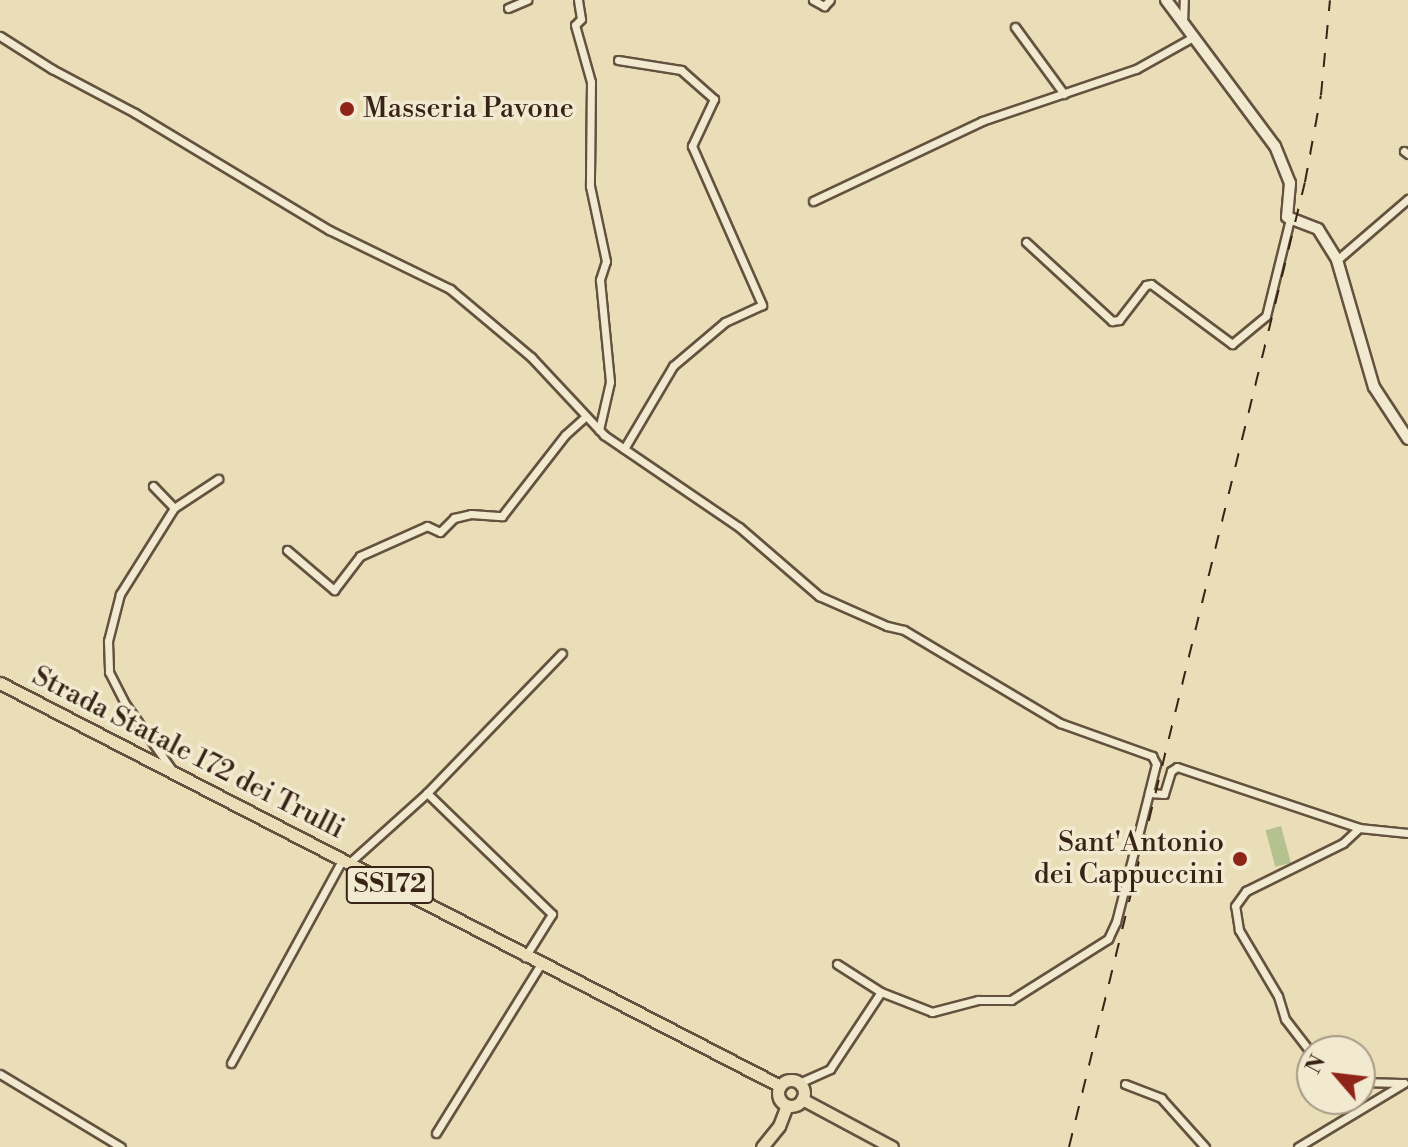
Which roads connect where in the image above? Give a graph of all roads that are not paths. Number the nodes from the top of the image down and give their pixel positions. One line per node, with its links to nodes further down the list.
1 (527, 0): 6 (street)
2 (578, 0): 18 (street)
3 (813, 0): 4 (street)
4 (830, 0)
5 (1174, 1): 9 (street)
6 (508, 8)
7 (1015, 27): 11 (street)
8 (0, 36): 17 (street)
9 (1193, 37): 11 (street); 14 (street)
10 (618, 60): 20 (street)
11 (1064, 94): 13 (street)
12 (1408, 199): 16 (street)
13 (813, 201)
14 (1290, 219): 15 (street); 16 (street)
15 (1026, 242)
16 (1337, 260): 19 (street)
17 (586, 416): 18 (street); 24 (street)
18 (599, 430): 20 (street)
19 (1408, 439)
20 (624, 449): 29 (street)
21 (218, 479): 23 (street)
22 (153, 486): 23 (street)
23 (174, 508): 27 (street)
24 (287, 550)
25 (562, 653): 28 (street)
26 (0, 683): 27 (main road, Strada Statale 172 dei Trulli / SS172)
27 (172, 770): 32 (main road, Strada Statale 172 dei Trulli / SS172)
28 (427, 793): 32 (street); 33 (street)
29 (1149, 793): 30 (street); 36 (street)
30 (1359, 828): 31 (street); 37 (street)
31 (1408, 833)
32 (345, 862): 33 (main road, Strada Statale 172 dei Trulli / SS172); 38 (street)
33 (525, 957): 35 (main road, Strada Statale 172 dei Trulli / SS172)
34 (837, 964): 36 (street)
35 (540, 965): 44 (main road, Strada Statale 172 dei Trulli / SS172); 47 (street)
36 (881, 992): 41 (street)
37 (1297, 1035)
38 (231, 1063)
39 (0, 1074): 48 (street)
40 (1376, 1082): 42 (street)
41 (799, 1083): 44 (main road); 45 (main road)
42 (1406, 1083): 52 (street)
43 (1125, 1084): 51 (street)
44 (780, 1086): 46 (main road)
45 (802, 1099): 46 (main road); 50 (main road)
46 (787, 1105): 49 (main road)
47 (436, 1133)
48 (121, 1147)
49 (762, 1147)
50 (892, 1147)
51 (1205, 1147)
52 (1298, 1147)

